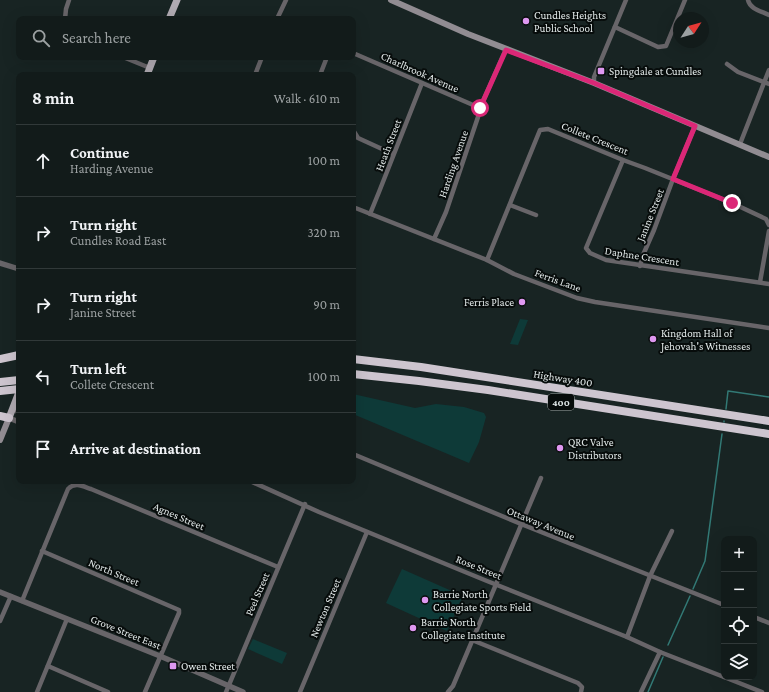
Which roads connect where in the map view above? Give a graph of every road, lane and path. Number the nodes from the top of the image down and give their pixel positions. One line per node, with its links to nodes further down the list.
1 (69, 0): 9 (street)
2 (177, 0): 10 (main road)
3 (286, 0): 11 (street)
4 (391, 0): 13 (main road)
5 (626, 0): 12 (street)
6 (685, 0): 12 (street)
7 (748, 0): 8 (street)
8 (769, 15)
9 (65, 16)
10 (170, 16)
11 (278, 16)
12 (615, 28): 26 (street)
13 (506, 50): 26 (main road); 28 (street, Harding Avenue)
14 (356, 54): 25 (street, Charlbrook Avenue)
15 (131, 60): 20 (street)
16 (153, 60): 20 (main road)
17 (261, 60): 23 (street)
18 (326, 60): 24 (street)
19 (727, 64): 27 (street)
20 (150, 68): 22 (main road)
21 (769, 70): 27 (street)
22 (148, 72)
23 (256, 72)
24 (321, 72)
25 (422, 83): 28 (street, Charlbrook Avenue); 32 (street, Heath Street)
26 (594, 83): 29 (main road)
27 (767, 83): 31 (street)
28 (480, 108): 42 (street, Harding Avenue)
29 (695, 126): 31 (main road); 35 (street, Janine Street)
30 (356, 135): 32 (street)
31 (740, 144): 33 (main road)
32 (393, 154): 38 (street, Heath Street)
33 (769, 157)
34 (623, 160): 35 (street, Collete Crescent); 36 (street, Collete Crescent); 45 (street, Daphne Crescent)
35 (673, 179): 40 (street, Collete Crescent); 45 (street, Janine Street)
36 (510, 205): 39 (street); 43 (street, Collete Crescent)
37 (356, 208): 38 (street, Ferris Lane)
38 (370, 214): 42 (street, Ferris Lane)
39 (536, 215)
40 (769, 225)
41 (769, 231): 47 (street)
42 (434, 239): 43 (street, Ferris Lane)
43 (487, 260): 49 (street, Ferris Lane)
44 (0, 263): 46 (street)
45 (640, 266): 47 (street, Daphne Crescent)
46 (16, 268)
47 (760, 282): 48 (street, Daphne Crescent)
48 (769, 284)
49 (769, 328)
50 (16, 355): 51 (highway)
51 (0, 358)
52 (356, 359): 64 (highway, Highway 400 / 400)
53 (356, 374): 65 (highway, 400)
54 (16, 380): 55 (highway)
55 (0, 382)
56 (16, 390): 57 (highway)
57 (0, 391)
58 (16, 399): 59 (main road)
59 (14, 405): 60 (street); 62 (main road)
60 (16, 409)
61 (0, 416): 62 (highway)
62 (9, 418): 63 (street); 66 (main road)
63 (16, 421)
64 (769, 421)
65 (769, 434)
66 (0, 440)
67 (356, 455): 71 (street, Ottaway Avenue)
68 (540, 478): 71 (street)
69 (257, 484): 70 (street, Rose Street)
70 (305, 504): 73 (street, Rose Street); 75 (street, Peel Street)
71 (521, 524): 76 (street, Ottaway Avenue); 77 (street)
72 (672, 531): 76 (street)
73 (367, 532): 77 (street, Rose Street); 99 (street, Newton Street)
74 (42, 551): 75 (street, Agnes Street); 80 (street); 89 (street, North Street)
75 (278, 567): 93 (street, Peel Street)
76 (650, 576): 81 (street, Ottaway Avenue); 86 (street)
77 (495, 585): 86 (street, Rose Street); 87 (street)
78 (0, 592): 79 (street, Grove Street East)
79 (10, 596): 80 (street, Grove Street East); 84 (street)
80 (22, 602): 83 (street, Grove Street East)
81 (721, 604)
82 (757, 618): 85 (street)
83 (67, 619): 89 (street, Grove Street East); 90 (street)
84 (0, 621)
85 (769, 623)
86 (627, 637): 88 (street, Rose Street)
87 (472, 640): 100 (street); 101 (street)
88 (660, 652): 91 (street, Rose Street); 102 (street)
89 (160, 656): 93 (street, Grove Street East); 96 (street)
90 (48, 666): 94 (street); 95 (street)
91 (721, 676)
92 (732, 680): 103 (street, Rose Street)
93 (229, 686): 97 (street, Peel Street); 98 (street, Grove Street East)
94 (37, 692)
95 (108, 692)
96 (145, 692)
97 (226, 692)
98 (243, 692)
99 (300, 692)
100 (448, 692)
101 (581, 692)
102 (641, 692)
103 (762, 692)

